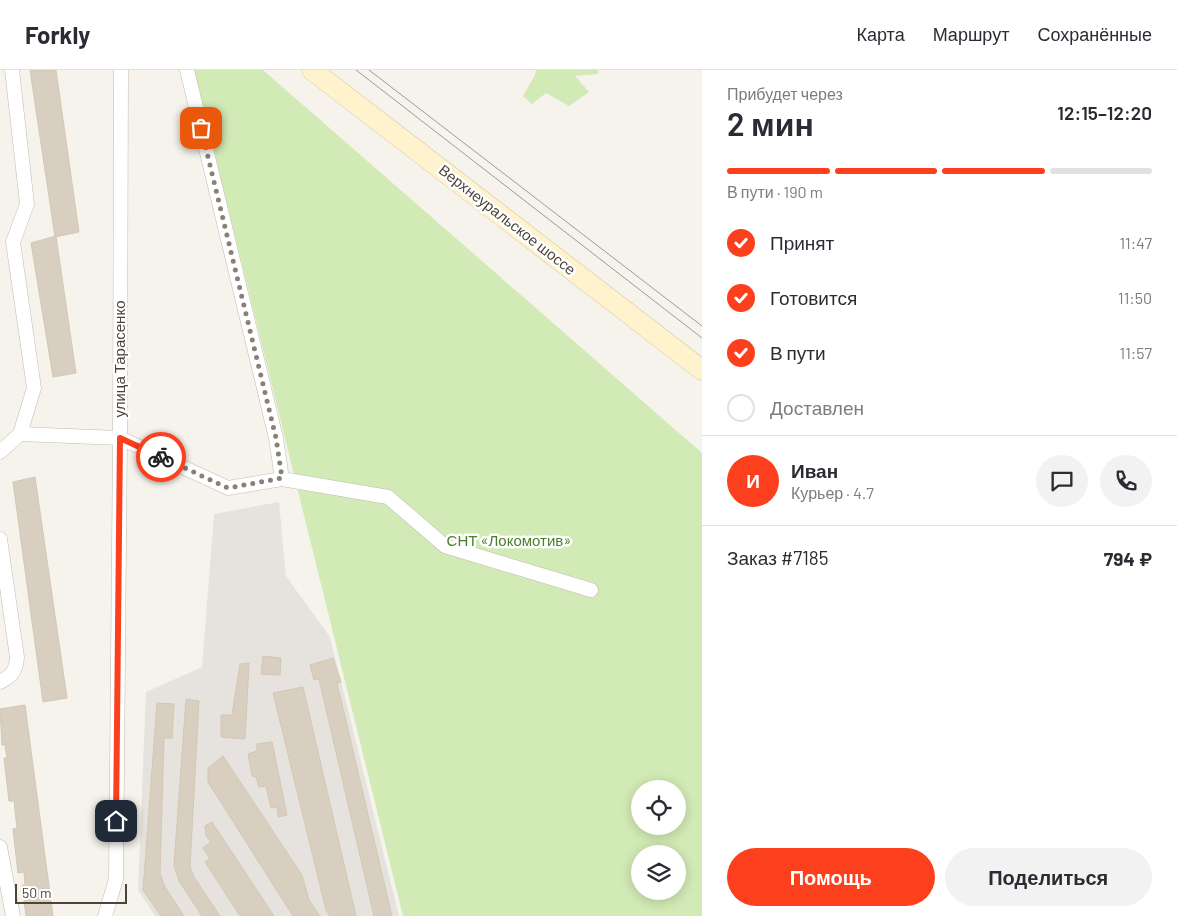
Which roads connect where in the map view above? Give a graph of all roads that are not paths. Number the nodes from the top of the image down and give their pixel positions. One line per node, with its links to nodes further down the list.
1 (12, 70): 6 (street)
2 (121, 70): 7 (street, улица Тарасенко)
3 (187, 70): 9 (street)
4 (312, 70): 5 (main road, Верхнеуральское шоссе)
5 (702, 370)
6 (20, 434): 7 (street); 8 (street)
7 (120, 438): 9 (street); 15 (street, улица Тарасенко)
8 (0, 452)
9 (282, 478): 11 (street)
10 (0, 539): 12 (street)
11 (591, 590)
12 (0, 682)
13 (0, 847): 14 (street)
14 (13, 916)
15 (105, 916)

